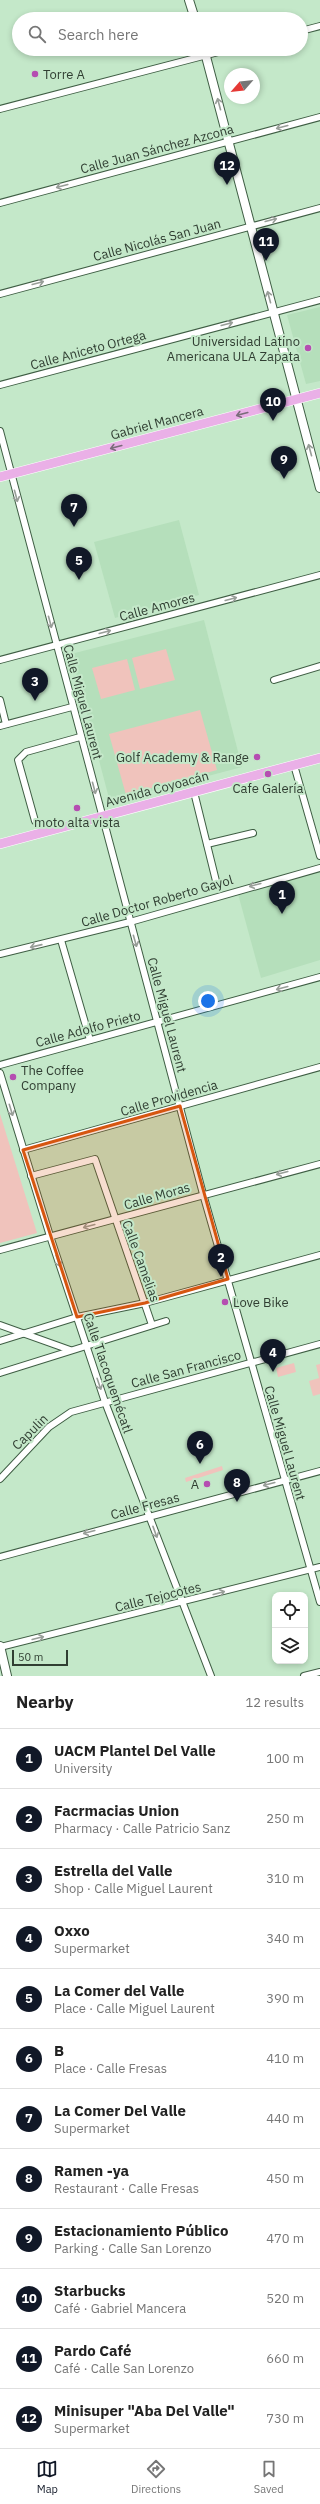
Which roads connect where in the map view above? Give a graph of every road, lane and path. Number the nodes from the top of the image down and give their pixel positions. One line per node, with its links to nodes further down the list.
1 (189, 0): 2 (street)
2 (193, 12)
3 (320, 26): 4 (street)
4 (308, 29)
5 (191, 56): 7 (street)
6 (206, 56): 9 (street, one-way to 6)
7 (0, 109)
8 (320, 117): 9 (street, Calle Juan Sánchez Azcona, one-way to 9)
9 (228, 142): 10 (street, Calle Juan Sánchez Azcona, one-way to 10); 12 (street)
10 (0, 202)
11 (320, 208): 12 (street, Calle Nicolás San Juan, one-way to 11)
12 (250, 226): 13 (street, Calle Nicolás San Juan, one-way to 12); 15 (street, one-way to 12)
13 (0, 294)
14 (320, 300): 15 (street, Calle Aniceto Ortega)
15 (273, 312): 16 (street, Calle Aniceto Ortega, one-way to 15); 18 (street)
16 (0, 385)
17 (320, 393): 18 (main road, Gabriel Mancera)
18 (296, 400): 20 (main road, Gabriel Mancera, one-way to 20); 22 (street, one-way to 18)
19 (0, 431): 20 (street, Calle Miguel Laurent)
20 (10, 475): 21 (main road, Gabriel Mancera); 24 (street, Calle Miguel Laurent, one-way to 24)
21 (0, 477)
22 (320, 488)
23 (320, 575): 24 (street, Calle Amores, one-way to 23)
24 (56, 645): 25 (street, Calle Amores); 29 (street, Calle Miguel Laurent)
25 (0, 660)
26 (320, 666): 27 (street)
27 (274, 680)
28 (0, 700): 30 (street)
29 (72, 706): 30 (street); 31 (street, Calle Miguel Laurent)
30 (3, 725)
31 (80, 737): 35 (street, Calle Miguel Laurent, one-way to 35); 36 (street)
32 (320, 758): 33 (main road, Avenida Coyoacán)
33 (294, 765): 34 (main road, Avenida Coyoacán); 40 (street)
34 (194, 792): 35 (main road, Avenida Coyoacán); 39 (street)
35 (102, 817): 38 (main road, Avenida Coyoacán); 43 (street, Calle Miguel Laurent)
36 (35, 821)
37 (253, 833): 39 (street)
38 (0, 844)
39 (207, 844): 42 (street)
40 (320, 856)
41 (320, 868): 43 (street, Calle Doctor Roberto Gayol, one-way to 43)
42 (216, 881)
43 (130, 922): 44 (street, Calle Doctor Roberto Gayol); 47 (street, Calle Miguel Laurent, one-way to 47)
44 (61, 940): 45 (street, Calle Doctor Roberto Gayol, one-way to 45); 48 (street)
45 (0, 954)
46 (320, 977): 47 (street, Calle Adolfo Prieto, one-way to 47)
47 (158, 1022): 48 (street, Calle Adolfo Prieto); 52 (street, Calle Miguel Laurent)
48 (90, 1040): 49 (street, Calle Adolfo Prieto)
49 (0, 1065)
50 (320, 1067): 52 (street, Calle Providencia)
51 (0, 1073): 53 (street, Calle Tlacoquemécatl, one-way to 53)
52 (180, 1106): 53 (street, Calle Providencia); 56 (street, Calle Miguel Laurent)
53 (23, 1150): 55 (street, Calle Tlacoquemécatl)
54 (320, 1164): 56 (street, Calle Moras, one-way to 56)
55 (31, 1176): 57 (street, Calle Camelias); 58 (street, Calle Tlacoquemécatl)
56 (203, 1194): 57 (street, Calle Moras); 61 (street, Calle Miguel Laurent)
57 (114, 1219): 58 (street, Calle Moras, one-way to 58); 62 (street, Calle Camelias)
58 (50, 1236): 59 (street, Calle Moras); 63 (street, Calle Tlacoquemécatl, one-way to 63)
59 (0, 1250)
60 (320, 1255): 61 (street)
61 (228, 1279): 62 (street); 72 (street, Calle Miguel Laurent)
62 (144, 1303): 63 (street); 66 (street, Calle Camelias)
63 (77, 1317): 67 (street); 70 (street, Calle Tlacoquemécatl)
64 (166, 1321): 66 (street)
65 (0, 1325): 67 (street)
66 (152, 1325): 70 (street)
67 (24, 1334): 68 (street); 71 (street)
68 (0, 1341)
69 (320, 1344): 72 (street, Calle San Francisco)
70 (86, 1345): 71 (street); 74 (street, Calle Tlacoquemécatl, one-way to 74)
71 (70, 1350): 73 (street)
72 (251, 1363): 74 (street, Calle San Francisco); 77 (street, Calle Miguel Laurent)
73 (0, 1373)
74 (105, 1402): 76 (street, Capulin); 78 (street, Calle Tlacoquemécatl)
75 (320, 1471): 77 (street, Calle Fresas)
76 (0, 1479)
77 (284, 1480): 78 (street, Calle Fresas, one-way to 78); 81 (street, Calle Miguel Laurent)
78 (149, 1516): 79 (street, Calle Fresas, one-way to 79); 82 (street, Calle Tlacoquemécatl, one-way to 82)
79 (0, 1557)
80 (320, 1567): 81 (street, Calle Tejocotes)
81 (310, 1570): 82 (street, Calle Tejocotes, one-way to 81); 83 (street, Calle Miguel Laurent)
82 (181, 1602): 84 (street, Calle Tejocotes, one-way to 82); 87 (street, Calle Tlacoquemécatl)
83 (320, 1602)
84 (0, 1647): 86 (street)
85 (320, 1672): 88 (street)
86 (6, 1673)
87 (211, 1676)
88 (304, 1676)

